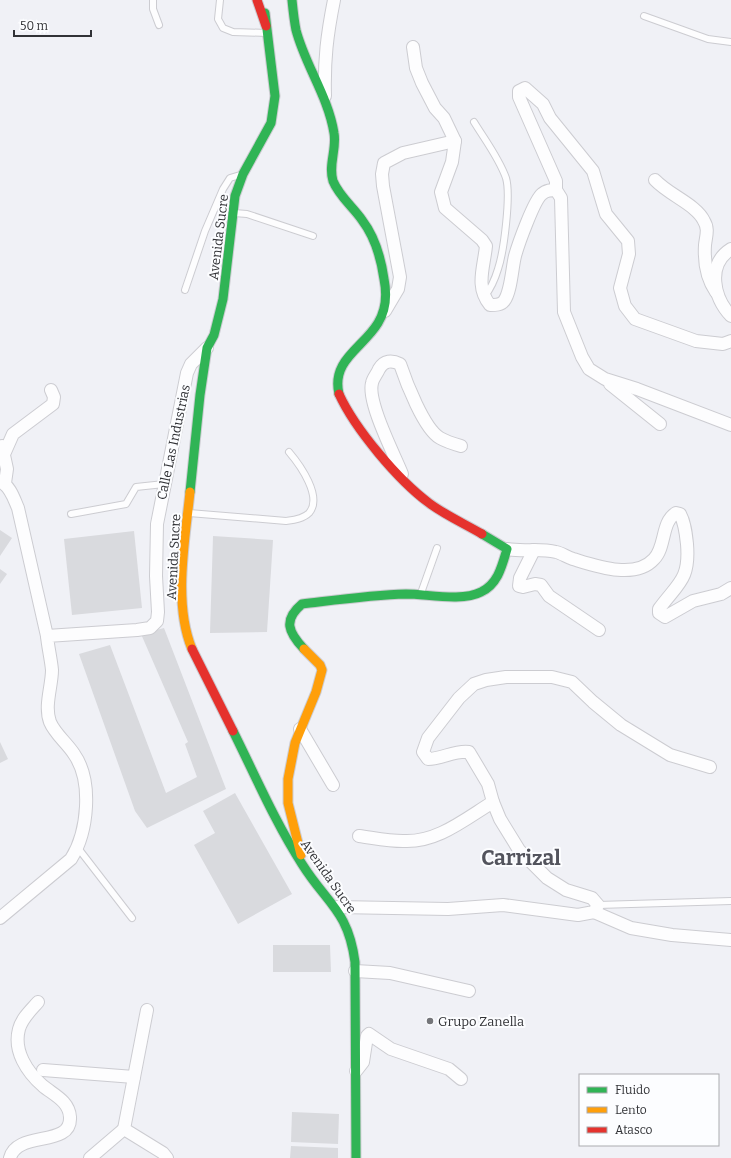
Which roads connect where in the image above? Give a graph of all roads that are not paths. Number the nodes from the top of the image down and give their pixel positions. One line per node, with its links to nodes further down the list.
1 (153, 0): 8 (lane)
2 (220, 0): 9 (lane)
3 (257, 0): 9 (street)
4 (266, 0): 9 (street, Avenida Sucre)
5 (292, 0): 12 (street)
6 (334, 0): 12 (street)
7 (644, 16): 10 (lane)
8 (159, 25)
9 (266, 30): 15 (street, Avenida Sucre)
10 (731, 42)
11 (413, 47): 14 (street)
12 (325, 103): 24 (street)
13 (474, 122): 23 (lane)
14 (455, 141): 23 (street); 24 (street)
15 (243, 174): 18 (street, Avenida Sucre); 21 (lane)
16 (655, 180): 22 (street)
17 (556, 190): 23 (street); 26 (street); 28 (street)
18 (234, 213): 19 (lane); 27 (street, Avenida Sucre)
19 (314, 236)
20 (731, 249): 22 (street)
21 (185, 290)
22 (716, 292): 25 (street)
23 (484, 298)
24 (384, 312): 36 (street)
25 (731, 316)
26 (731, 341)
27 (207, 348): 37 (street, Calle Las Industrias); 38 (street, Avenida Sucre)
28 (605, 379): 30 (street); 31 (street)
29 (51, 390): 33 (street)
30 (660, 424)
31 (731, 424)
32 (461, 446): 36 (street)
33 (2, 447): 35 (street)
34 (289, 452): 38 (lane)
35 (2, 482): 46 (street)
36 (405, 483): 41 (street)
37 (164, 484): 39 (lane); 46 (street, Calle Las Industrias)
38 (188, 513): 53 (street, Avenida Sucre)
39 (71, 514)
40 (437, 548): 44 (lane)
41 (507, 549): 42 (street); 44 (street)
42 (534, 550): 43 (street); 45 (street)
43 (731, 588)
44 (421, 593): 47 (street)
45 (599, 630)
46 (47, 636): 52 (street)
47 (300, 729): 49 (street); 53 (street)
48 (710, 767): 50 (street)
49 (333, 785)
50 (493, 802): 51 (street); 56 (street)
51 (359, 836)
52 (78, 848): 57 (street); 58 (lane)
53 (302, 864): 55 (street, Avenida Sucre)
54 (731, 901): 56 (lane)
55 (337, 907): 56 (street); 60 (street, Avenida Sucre)
56 (596, 909): 59 (street)
57 (0, 918)
58 (132, 918)
59 (731, 940)
60 (355, 971): 61 (street); 65 (street, Avenida Sucre)
61 (469, 991)
62 (38, 1002): 69 (street)
63 (147, 1010): 66 (street)
64 (43, 1070): 66 (street)
65 (355, 1072): 67 (street); 72 (street, Avenida Sucre)
66 (134, 1077): 68 (street)
67 (461, 1079)
68 (124, 1129): 70 (street); 71 (street)
69 (10, 1158)
70 (90, 1158)
71 (167, 1158)
72 (356, 1158)

